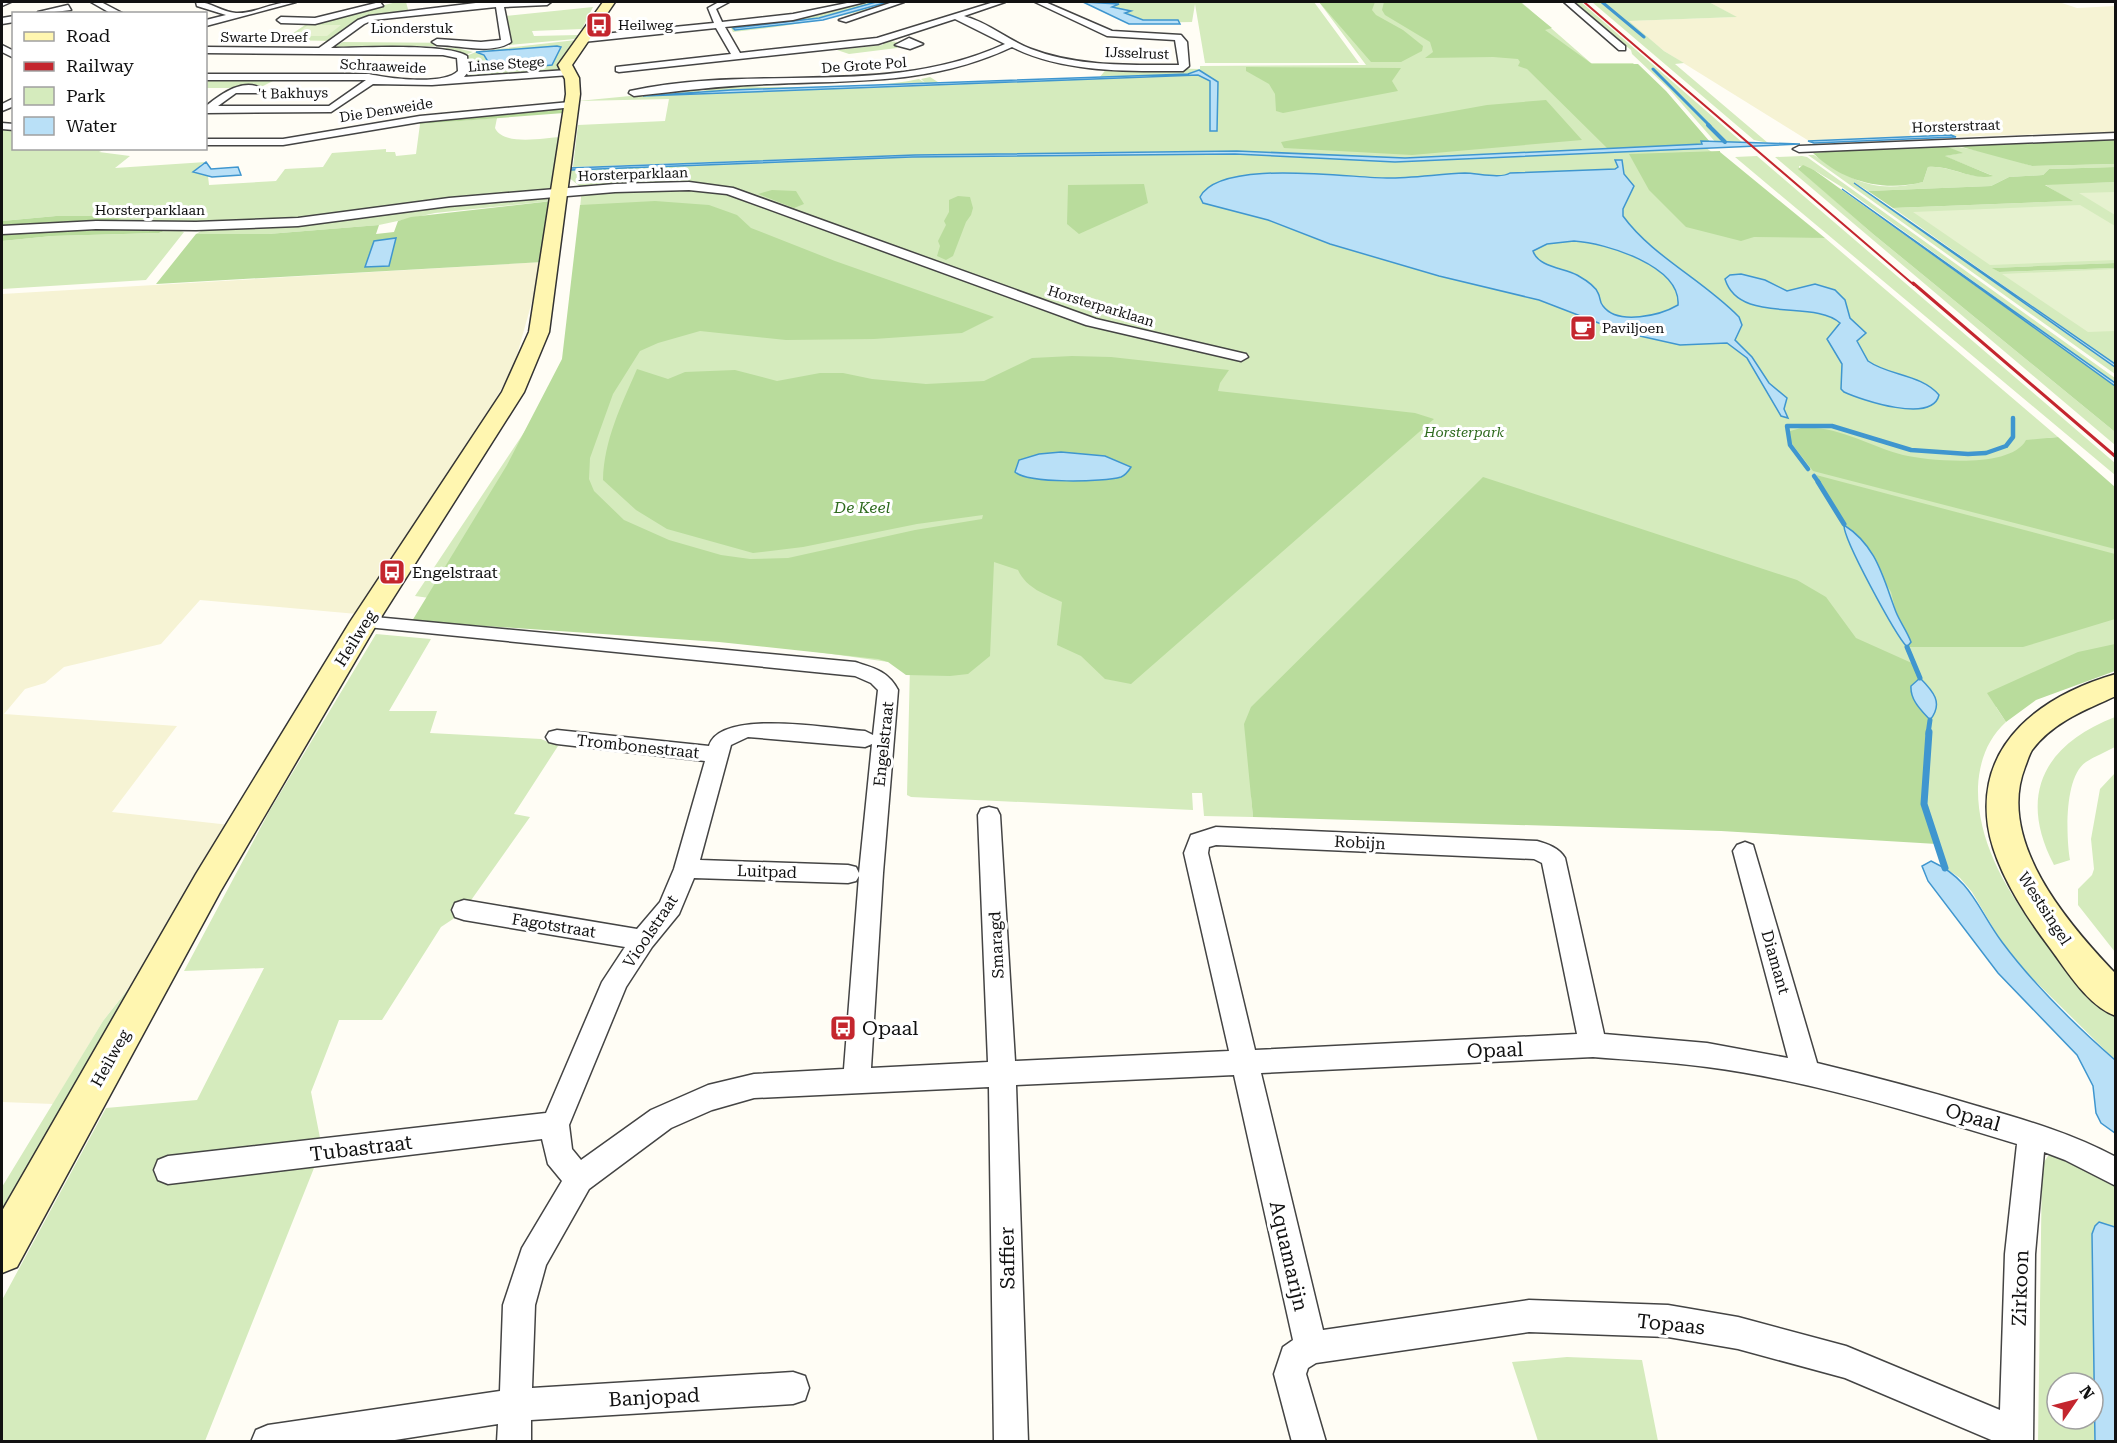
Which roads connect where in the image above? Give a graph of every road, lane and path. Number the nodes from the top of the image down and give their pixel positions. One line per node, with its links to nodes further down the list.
1 (7, 2): 16 (street)
2 (54, 2): 21 (street)
3 (98, 2): 25 (street)
4 (200, 2): 27 (street)
5 (292, 2): 27 (street)
6 (389, 2): 22 (street)
7 (409, 2): 26 (street)
8 (547, 2): 18 (street)
9 (609, 2): 38 (street, Heilweg)
10 (725, 2): 33 (street)
11 (861, 2): 33 (street)
12 (900, 2): 32 (street)
13 (1001, 2): 28 (street)
14 (1039, 2): 39 (street, IJsselrust)
15 (1568, 2): 40 (street)
16 (2, 3)
17 (487, 3): 20 (street); 26 (street)
18 (518, 3): 20 (street)
19 (340, 4): 22 (street)
20 (500, 6): 36 (street, Lionderstuk)
21 (68, 8): 23 (street); 24 (street)
22 (358, 9): 29 (street)
23 (50, 12)
24 (75, 12)
25 (116, 12)
26 (414, 14): 36 (street)
27 (236, 15): 30 (street); 31 (street)
28 (957, 17): 34 (street); 39 (street, IJsselrust)
29 (281, 20)
30 (258, 22)
31 (207, 23)
32 (832, 23)
33 (726, 32): 38 (street); 43 (street)
34 (890, 38): 37 (street); 43 (street)
35 (207, 41): 36 (street, Lionderstuk)
36 (334, 42): 42 (street)
37 (903, 42)
38 (579, 44): 45 (street, Heilweg)
39 (1012, 44): 43 (street, De Grote Pol)
40 (1622, 48)
41 (207, 50): 42 (street, Swarte Dreef)
42 (322, 50): 47 (street); 49 (street, Schraaweide)
43 (733, 67): 44 (street); 52 (street)
44 (619, 69)
45 (567, 73): 49 (street, Linse Stege); 53 (street, Heilweg)
46 (207, 77): 47 (street, Schraaweide)
47 (286, 77): 48 (street, Schraaweide); 51 (street)
48 (371, 81): 49 (street, Schraaweide); 55 (street, 't Bakhuys)
49 (448, 81)
50 (217, 90): 51 (street)
51 (234, 90): 54 (street)
52 (634, 93)
53 (570, 105): 57 (street, Die Denweide); 59 (street, Heilweg)
54 (207, 108)
55 (207, 109)
56 (2115, 136): 58 (street, Horsterstraat)
57 (207, 142)
58 (1799, 149)
59 (560, 192): 60 (street, Horsterparklaan); 61 (street, Horsterparklaan); 62 (street, Heilweg)
60 (2, 230)
61 (1241, 357)
62 (364, 622): 78 (street, Engelstraat); 84 (street, Heilweg)
63 (2115, 684): 73 (street, Westsingel)
64 (557, 737): 66 (street, Trombonestraat)
65 (865, 739): 66 (street, Vioolstraat)
66 (719, 755): 69 (street, Vioolstraat)
67 (989, 815): 77 (street, Smaragd)
68 (1745, 851): 76 (street, Diamant)
69 (686, 869): 70 (street, Luitpad); 72 (street, Vioolstraat)
70 (848, 874)
71 (464, 910): 72 (street, Fagotstraat)
72 (643, 940): 79 (street, Vioolstraat)
73 (2115, 1000)
74 (1593, 1046): 75 (street, Opaal); 75 (street, Robijn); 76 (street, Opaal)
75 (1242, 1060): 77 (street, Opaal); 85 (street, Aquamarijn)
76 (1806, 1073): 80 (street, Opaal)
77 (1002, 1075): 78 (street, Opaal); 91 (street, Saffier)
78 (857, 1080): 83 (street, Opaal)
79 (555, 1125): 81 (street, Tubastraat); 83 (street, Vioolstraat)
80 (2032, 1135): 82 (street, Opaal); 88 (street, Zirkoon)
81 (168, 1170)
82 (2115, 1172)
83 (579, 1179): 87 (street)
84 (2, 1252)
85 (1311, 1348): 88 (street, Topaas); 92 (street)
86 (793, 1388): 87 (street, Banjopad)
87 (515, 1405): 89 (street, Banjopad); 90 (street)
88 (2016, 1437)
89 (268, 1442)
90 (514, 1442)
91 (1011, 1442)
92 (1309, 1442)

